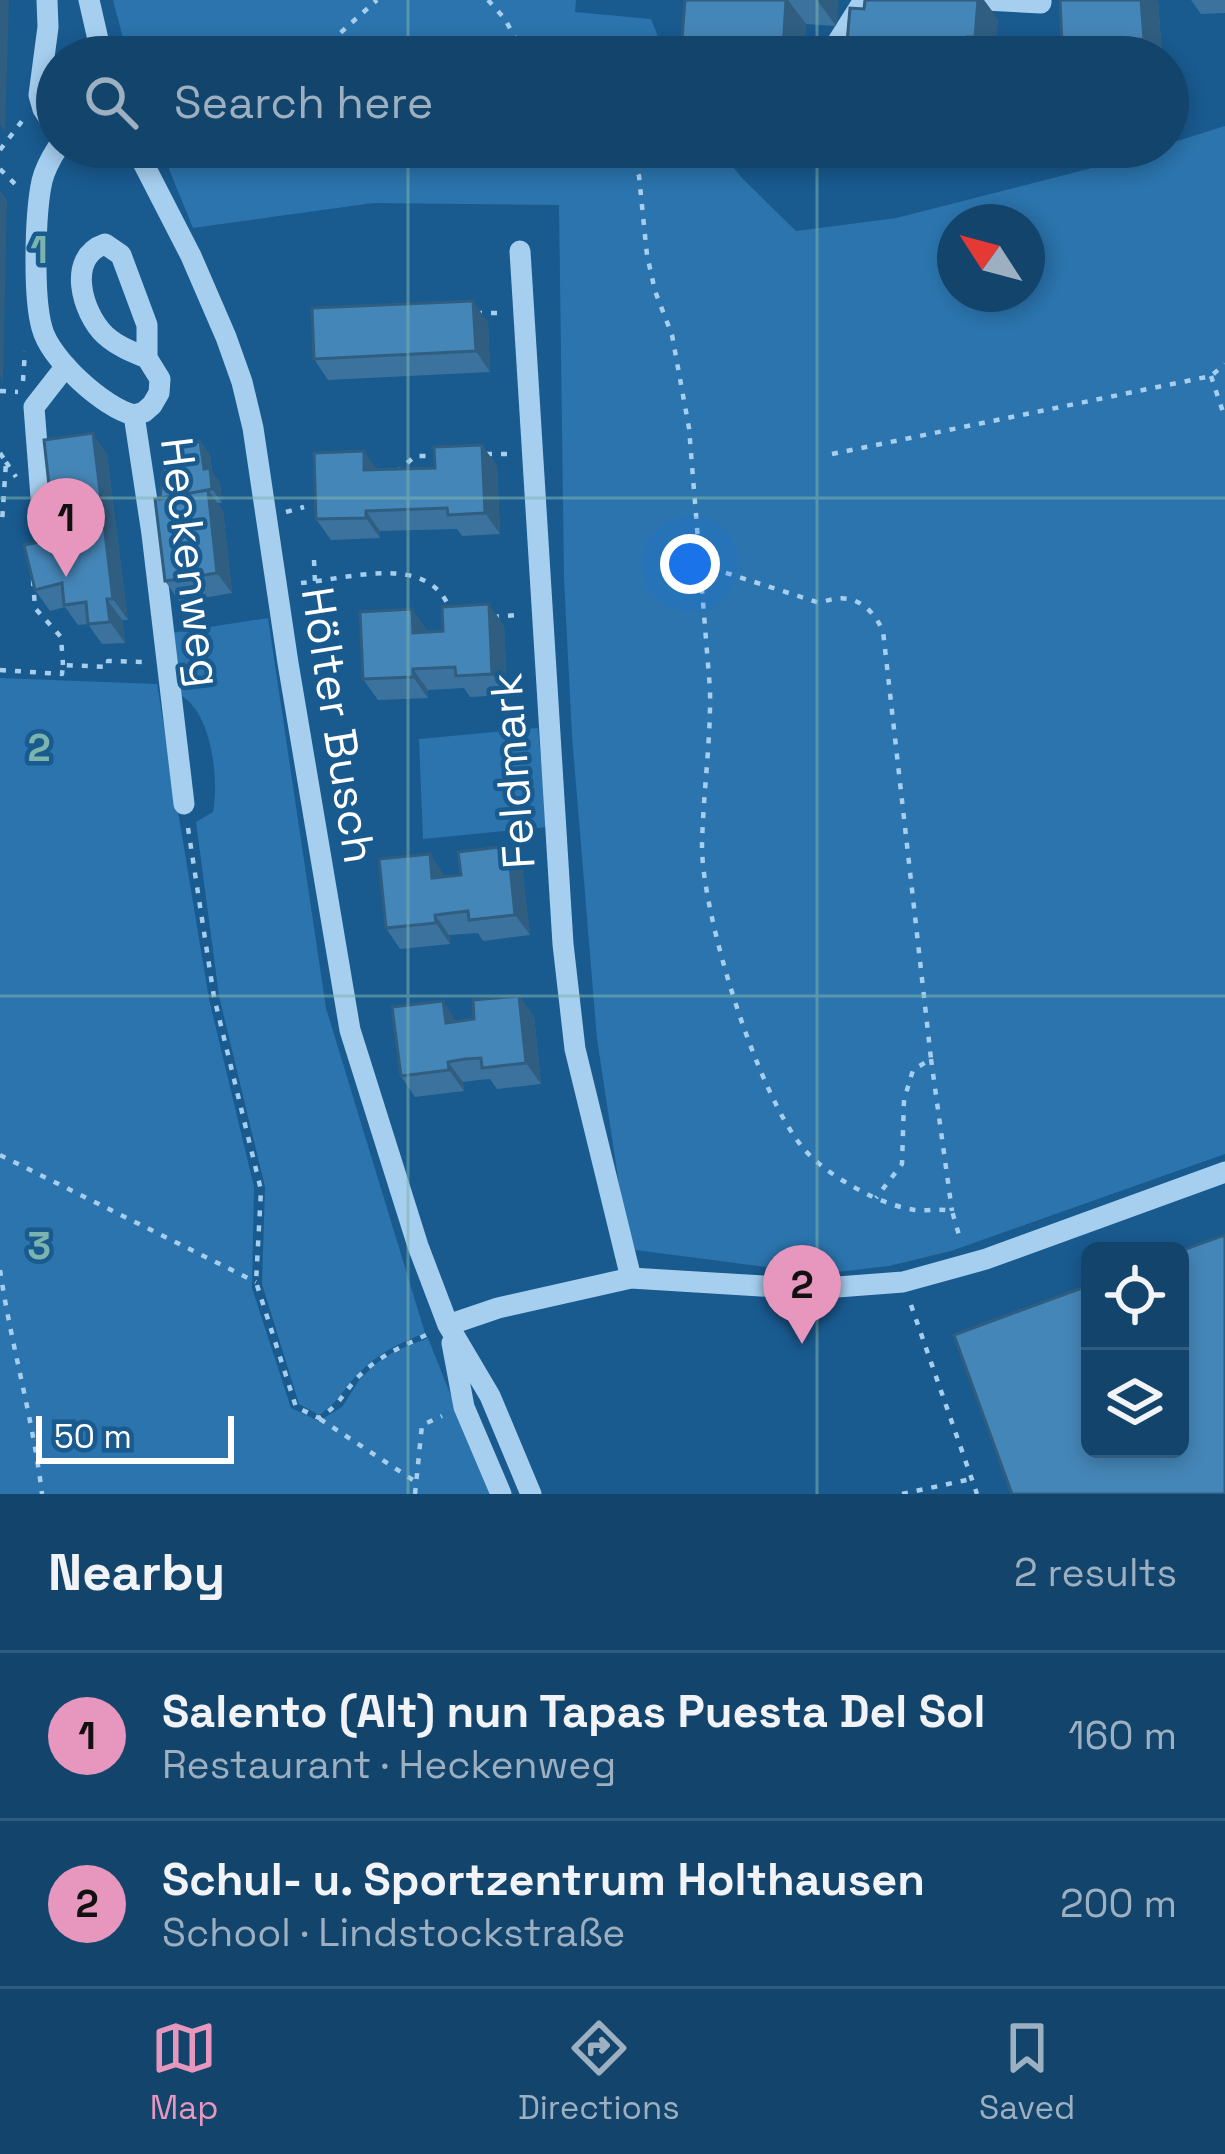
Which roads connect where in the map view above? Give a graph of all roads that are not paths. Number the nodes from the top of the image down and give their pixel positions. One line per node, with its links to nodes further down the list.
1 (47, 0): 6 (street)
2 (89, 0): 7 (street)
3 (865, 0): 8 (street)
4 (985, 0): 5 (street)
5 (1041, 0)
6 (47, 36)
7 (97, 36)
8 (842, 36)
9 (48, 168): 13 (street, Heckenweg)
10 (146, 168): 19 (street, Hölter Busch)
11 (520, 251): 18 (street, Feldmark)
12 (147, 358): 12 (street); 14 (street)
13 (66, 366): 14 (street, Heckenweg); 15 (street)
14 (134, 415): 16 (street, Heckenweg)
15 (42, 510)
16 (184, 804)
17 (1225, 1172): 18 (street)
18 (631, 1278): 19 (street)
19 (448, 1324): 20 (street, Hölter Busch); 21 (street, Hölter Busch)
20 (501, 1494)
21 (531, 1494)

